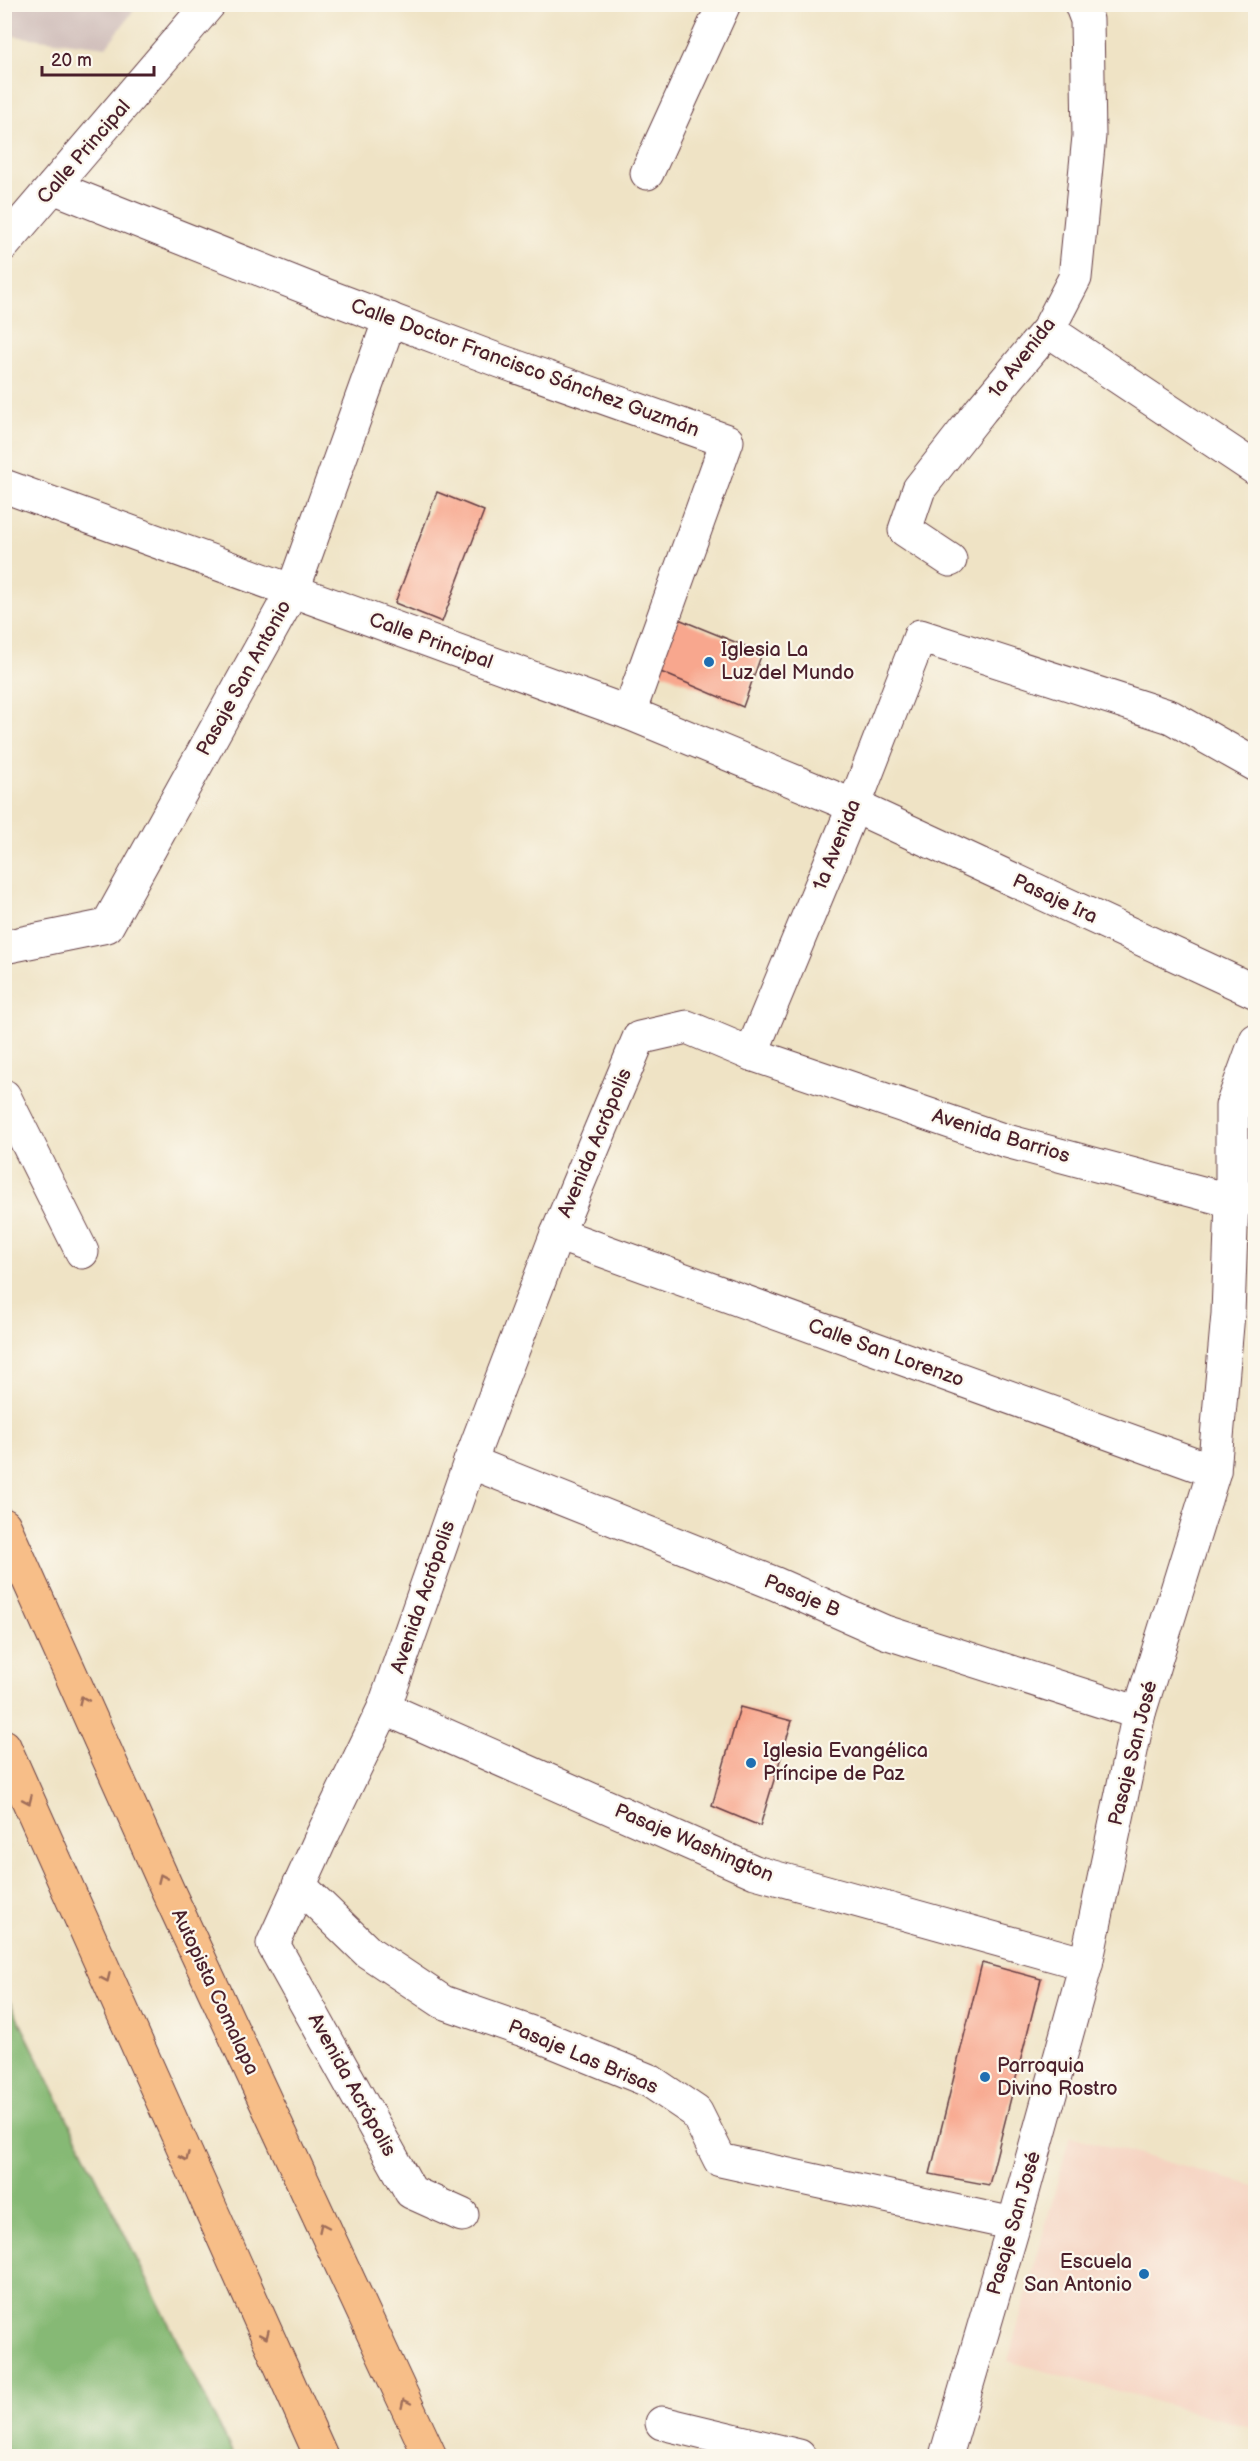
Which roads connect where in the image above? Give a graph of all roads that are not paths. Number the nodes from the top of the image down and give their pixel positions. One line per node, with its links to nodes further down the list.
1 (209, 4): 5 (street, Calle Principal)
2 (724, 4): 4 (street)
3 (1081, 4): 8 (street, 1a Avenida)
4 (647, 173)
5 (53, 187): 6 (street, Calle Principal); 7 (street, Calle Doctor Francisco Sánchez Guzmán)
6 (4, 244)
7 (390, 320): 12 (street, Pasaje San Antonio); 13 (street, Calle Doctor Francisco Sánchez Guzmán)
8 (1048, 330): 9 (street); 11 (street, 1a Avenida)
9 (1256, 469)
10 (4, 486): 12 (street, Calle Principal)
11 (950, 560)
12 (293, 590): 13 (street, Calle Principal); 16 (street, Pasaje San Antonio)
13 (628, 713): 15 (street, Calle Principal)
14 (1256, 765): 15 (street, 1a Avenida)
15 (854, 806): 17 (street, Pasaje Ira); 19 (street, 1a Avenida)
16 (4, 947)
17 (1256, 992)
18 (1256, 1040): 21 (street, Pasaje San José)
19 (751, 1054): 21 (street, Avenida Barrios); 22 (street, Avenida Acrópolis)
20 (4, 1096): 23 (street)
21 (1244, 1199): 25 (street, Pasaje San José)
22 (557, 1234): 24 (street, Avenida Acrópolis); 25 (street, Calle San Lorenzo)
23 (82, 1252)
24 (470, 1462): 27 (street, Avenida Acrópolis); 28 (street, Pasaje B)
25 (1214, 1471): 28 (street, Pasaje San José)
26 (4, 1525): 36 (highway, Autopista Comalapa, one-way to 26)
27 (384, 1708): 30 (street, Avenida Acrópolis); 31 (street, Pasaje Washington)
28 (1140, 1713): 31 (street, Pasaje San José)
29 (4, 1746): 35 (highway, one-way to 35)
30 (299, 1885): 32 (street, Avenida Acrópolis); 33 (street, Pasaje Las Brisas)
31 (1086, 1964): 33 (street, Pasaje San José)
32 (462, 2215)
33 (1014, 2224): 38 (street, Pasaje San José)
34 (662, 2423): 37 (street)
35 (321, 2457)
36 (430, 2457)
37 (799, 2457)
38 (946, 2457)

